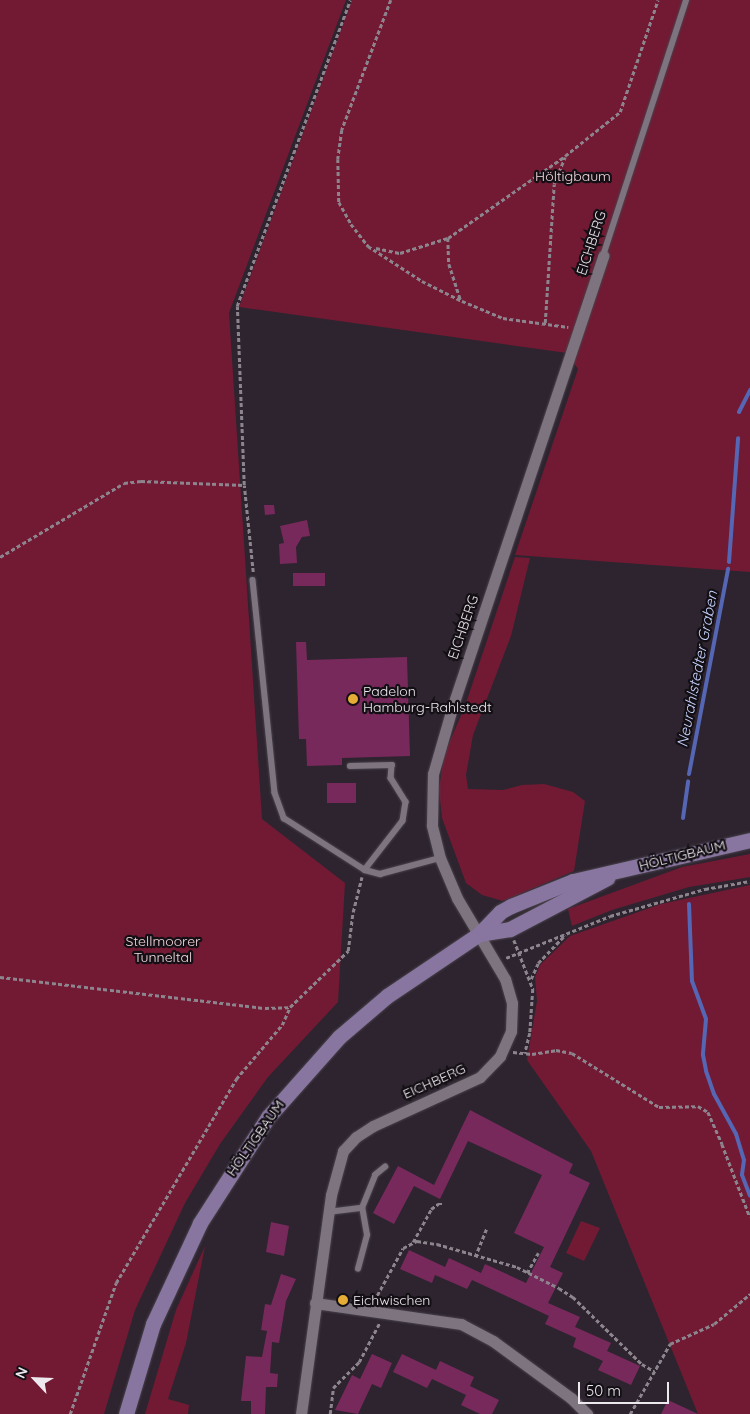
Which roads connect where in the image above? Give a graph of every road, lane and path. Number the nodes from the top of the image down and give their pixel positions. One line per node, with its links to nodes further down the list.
1 (350, 0): 12 (path)
2 (391, 0): 7 (path)
3 (658, 0): 5 (path)
4 (686, 0): 8 (lane, EICHBERG)
5 (565, 156): 6 (path); 10 (path)
6 (448, 238): 7 (path); 9 (path)
7 (375, 248): 9 (path)
8 (603, 256): 17 (street, EICHBERG)
9 (462, 301): 10 (path)
10 (546, 323): 11 (path)
11 (570, 327)
12 (244, 485): 13 (path); 14 (path)
13 (0, 557)
14 (253, 580): 18 (lane)
15 (350, 766): 18 (lane)
16 (750, 840): 19 (main road, HÖLTIGBAUM)
17 (440, 858): 18 (lane); 22 (street, EICHBERG)
18 (364, 870): 28 (path)
19 (614, 873): 21 (main road, HÖLTIGBAUM); 22 (main road, HÖLTIGBAUM)
20 (750, 881): 23 (path)
21 (510, 930): 22 (main road, HÖLTIGBAUM); 24 (path)
22 (479, 934): 25 (street, EICHBERG); 46 (main road, HÖLTIGBAUM)
23 (565, 935): 24 (path); 27 (path)
24 (520, 954): 25 (path); 27 (path)
25 (495, 960): 32 (street, EICHBERG)
26 (0, 977): 28 (path)
27 (531, 979): 33 (path)
28 (290, 1007): 45 (path)
29 (385, 1167): 31 (lane)
30 (445, 1204): 35 (path)
31 (362, 1208): 32 (lane); 38 (lane)
32 (328, 1212): 41 (street, EICHBERG)
33 (750, 1217)
34 (487, 1228): 37 (path)
35 (412, 1243): 37 (path); 42 (path)
36 (538, 1254): 39 (path)
37 (475, 1257): 39 (path)
38 (358, 1269)
39 (527, 1272): 44 (path)
40 (750, 1294): 44 (path)
41 (315, 1303): 42 (street); 47 (street, EICHBERG)
42 (369, 1312): 43 (street)
43 (384, 1314): 48 (path); 49 (street)
44 (654, 1371): 50 (path)
45 (70, 1414)
46 (126, 1414)
47 (301, 1414)
48 (330, 1414)
49 (587, 1414)
50 (630, 1414)

